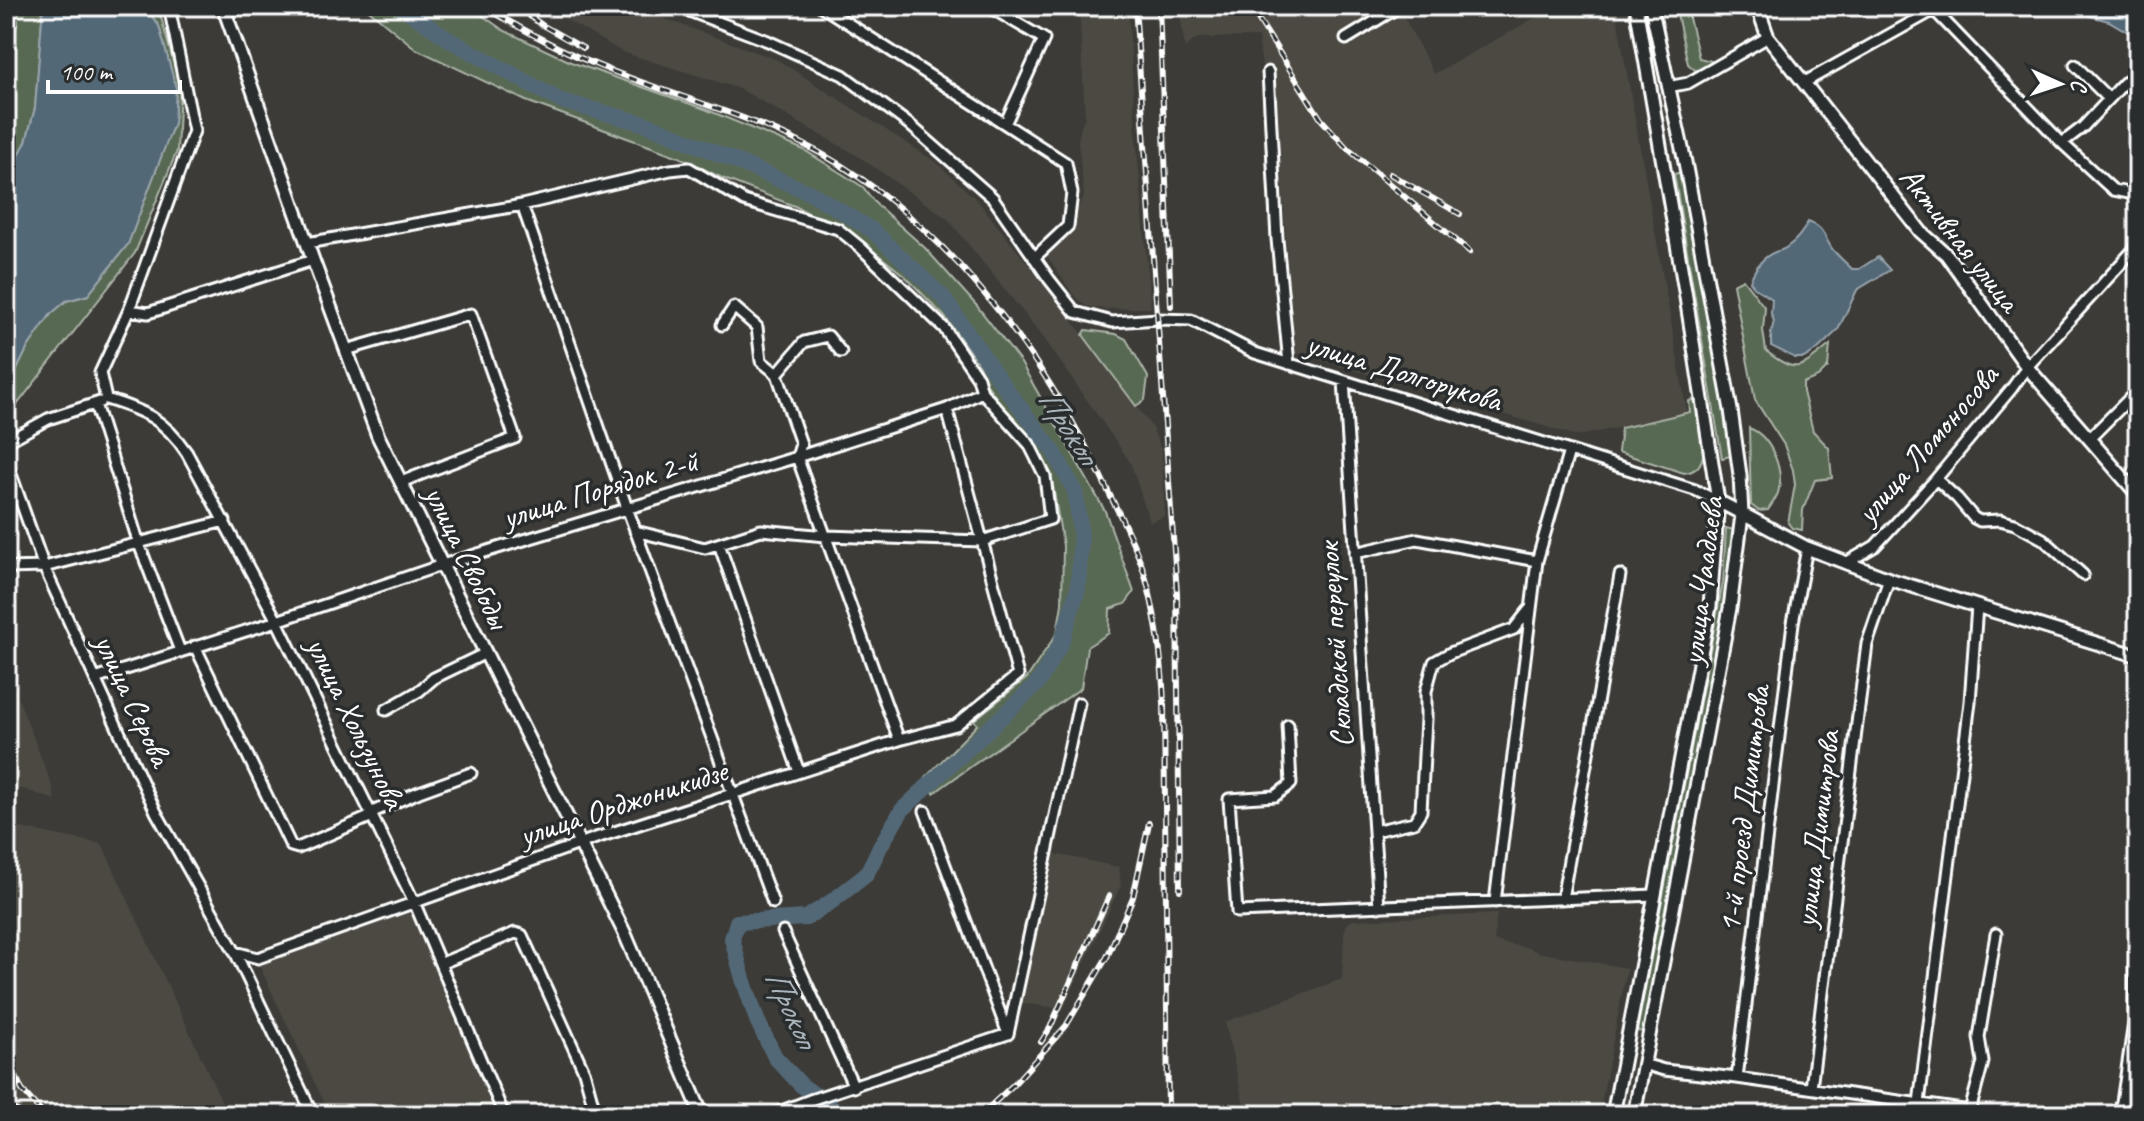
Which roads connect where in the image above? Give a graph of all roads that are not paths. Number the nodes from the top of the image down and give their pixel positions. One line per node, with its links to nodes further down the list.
1 (169, 6): 28 (street)
2 (223, 6): 24 (main road, улица Свободы)
3 (676, 6): 26 (street)
4 (821, 6): 18 (street)
5 (988, 6): 18 (street)
6 (1400, 6): 11 (street)
7 (1636, 6): 21 (main road, улица Чаадаева)
8 (1651, 6): 16 (main road, улица Чаадаева)
9 (1757, 6): 10 (main road, Активная улица)
10 (1768, 37): 15 (main road, Активная улица); 16 (street)
11 (1346, 39)
12 (2075, 65): 17 (street)
13 (1268, 72): 32 (street)
14 (2138, 76): 17 (street)
15 (1805, 82): 19 (street); 33 (main road, Активная улица)
16 (1668, 87): 20 (main road, улица Чаадаева)
17 (2109, 99): 19 (street)
18 (1005, 124): 26 (street)
19 (2062, 143): 22 (street)
20 (1685, 162): 21 (main road); 51 (main road, улица Чаадаева)
21 (1664, 166): 49 (main road, улица Чаадаева)
22 (2138, 195)
23 (522, 205): 24 (street); 37 (street); 50 (street)
24 (307, 243): 27 (main road, улица Свободы)
25 (2138, 245): 33 (street, улица Ломоносова)
26 (1034, 258): 32 (street, улица Долгорукова)
27 (313, 260): 28 (street); 30 (main road, улица Свободы)
28 (129, 310): 38 (street)
29 (722, 325): 34 (street)
30 (346, 350): 47 (main road, улица Свободы); 47 (street)
31 (841, 352): 34 (street)
32 (1289, 364): 35 (street, улица Долгорукова)
33 (2027, 367): 41 (main road, Активная улица); 46 (street, улица Ломоносова)
34 (777, 374): 44 (street)
35 (1344, 381): 43 (street, улица Долгорукова); 59 (street, Складской переулок)
36 (2138, 390): 41 (street)
37 (982, 392): 40 (street, улица Порядок 2-й); 55 (street)
38 (106, 399): 39 (street); 52 (street, улица Хользунова)
39 (95, 404): 42 (street); 56 (street)
40 (947, 409): 44 (street, улица Порядок 2-й); 55 (street)
41 (2089, 439): 48 (main road, Активная улица)
42 (6, 445)
43 (1569, 451): 49 (street, улица Долгорукова); 60 (street)
44 (797, 457): 50 (street, улица Порядок 2-й); 54 (street)
45 (6, 460): 63 (street, улица Серова)
46 (1936, 479): 61 (street, улица Ломоносова); 66 (street)
47 (401, 482): 62 (main road, улица Свободы)
48 (2138, 495)
49 (1718, 501): 51 (main road); 87 (main road, улица Чаадаева)
50 (627, 508): 53 (street); 62 (street, улица Порядок 2-й)
51 (1742, 515): 58 (main road); 99 (main road, улица Чаадаева)
52 (225, 521): 56 (street); 70 (street, улица Хользунова)
53 (635, 531): 57 (street); 82 (street)
54 (826, 536): 55 (street); 57 (street); 79 (street)
55 (982, 541): 79 (street, улица Орджоникидзе)
56 (139, 544): 63 (street); 72 (street)
57 (719, 544): 80 (street)
58 (1807, 548): 61 (main road); 100 (street, 1-й проезд Димитрова)
59 (1355, 553): 60 (street); 85 (street, Складской переулок)
60 (1537, 561): 69 (street)
61 (1846, 563): 67 (main road)
62 (442, 565): 70 (street, улица Порядок 2-й); 73 (main road, улица Свободы)
63 (44, 567): 64 (street); 75 (street, улица Серова)
64 (6, 568)
65 (1620, 575): 88 (street)
66 (2083, 575)
67 (1889, 579): 68 (main road); 102 (street, улица Димитрова)
68 (1977, 606): 74 (main road); 103 (street)
69 (1529, 610): 85 (street); 90 (street)
70 (277, 621): 71 (street, улица Порядок 2-й); 84 (street, улица Хользунова)
71 (195, 646): 72 (street, улица Порядок 2-й); 84 (street)
72 (180, 651): 75 (street, улица Порядок 2-й)
73 (486, 653): 77 (street); 86 (main road, улица Свободы)
74 (2138, 656)
75 (95, 679): 96 (street, улица Серова)
76 (1079, 703): 98 (street)
77 (386, 710)
78 (1288, 725): 92 (street)
79 (899, 740): 80 (street, улица Орджоникидзе)
80 (799, 772): 82 (street, улица Орджоникидзе)
81 (471, 773): 84 (street)
82 (733, 794): 86 (street, улица Орджоникидзе); 91 (street)
83 (925, 811): 98 (street)
84 (371, 815): 89 (street, улица Хользунова)
85 (1374, 831): 92 (street, Складской переулок)
86 (580, 844): 89 (street, улица Орджоникидзе); 107 (main road, улица Свободы)
87 (1655, 895): 88 (street); 109 (main road, улица Чаадаева)
88 (1562, 899): 90 (street)
89 (414, 902): 96 (street, улица Орджоникидзе); 97 (street, улица Хользунова)
90 (1495, 902): 92 (street)
91 (773, 903)
92 (1379, 907)
93 (783, 932): 101 (street)
94 (2138, 932): 111 (street)
95 (1996, 934): 103 (street)
96 (235, 952): 104 (street, улица Серова)
97 (442, 963): 105 (street, улица Хользунова); 106 (street)
98 (1008, 1034): 101 (street)
99 (1643, 1064): 100 (street); 110 (main road, улица Чаадаева)
100 (1737, 1078): 102 (street)
101 (854, 1087): 108 (street)
102 (1811, 1088): 103 (street)
103 (1919, 1103)
104 (313, 1115)
105 (504, 1115)
106 (596, 1115)
107 (702, 1115)
108 (771, 1115)
109 (1613, 1115)
110 (1634, 1115)
111 (2117, 1115)

